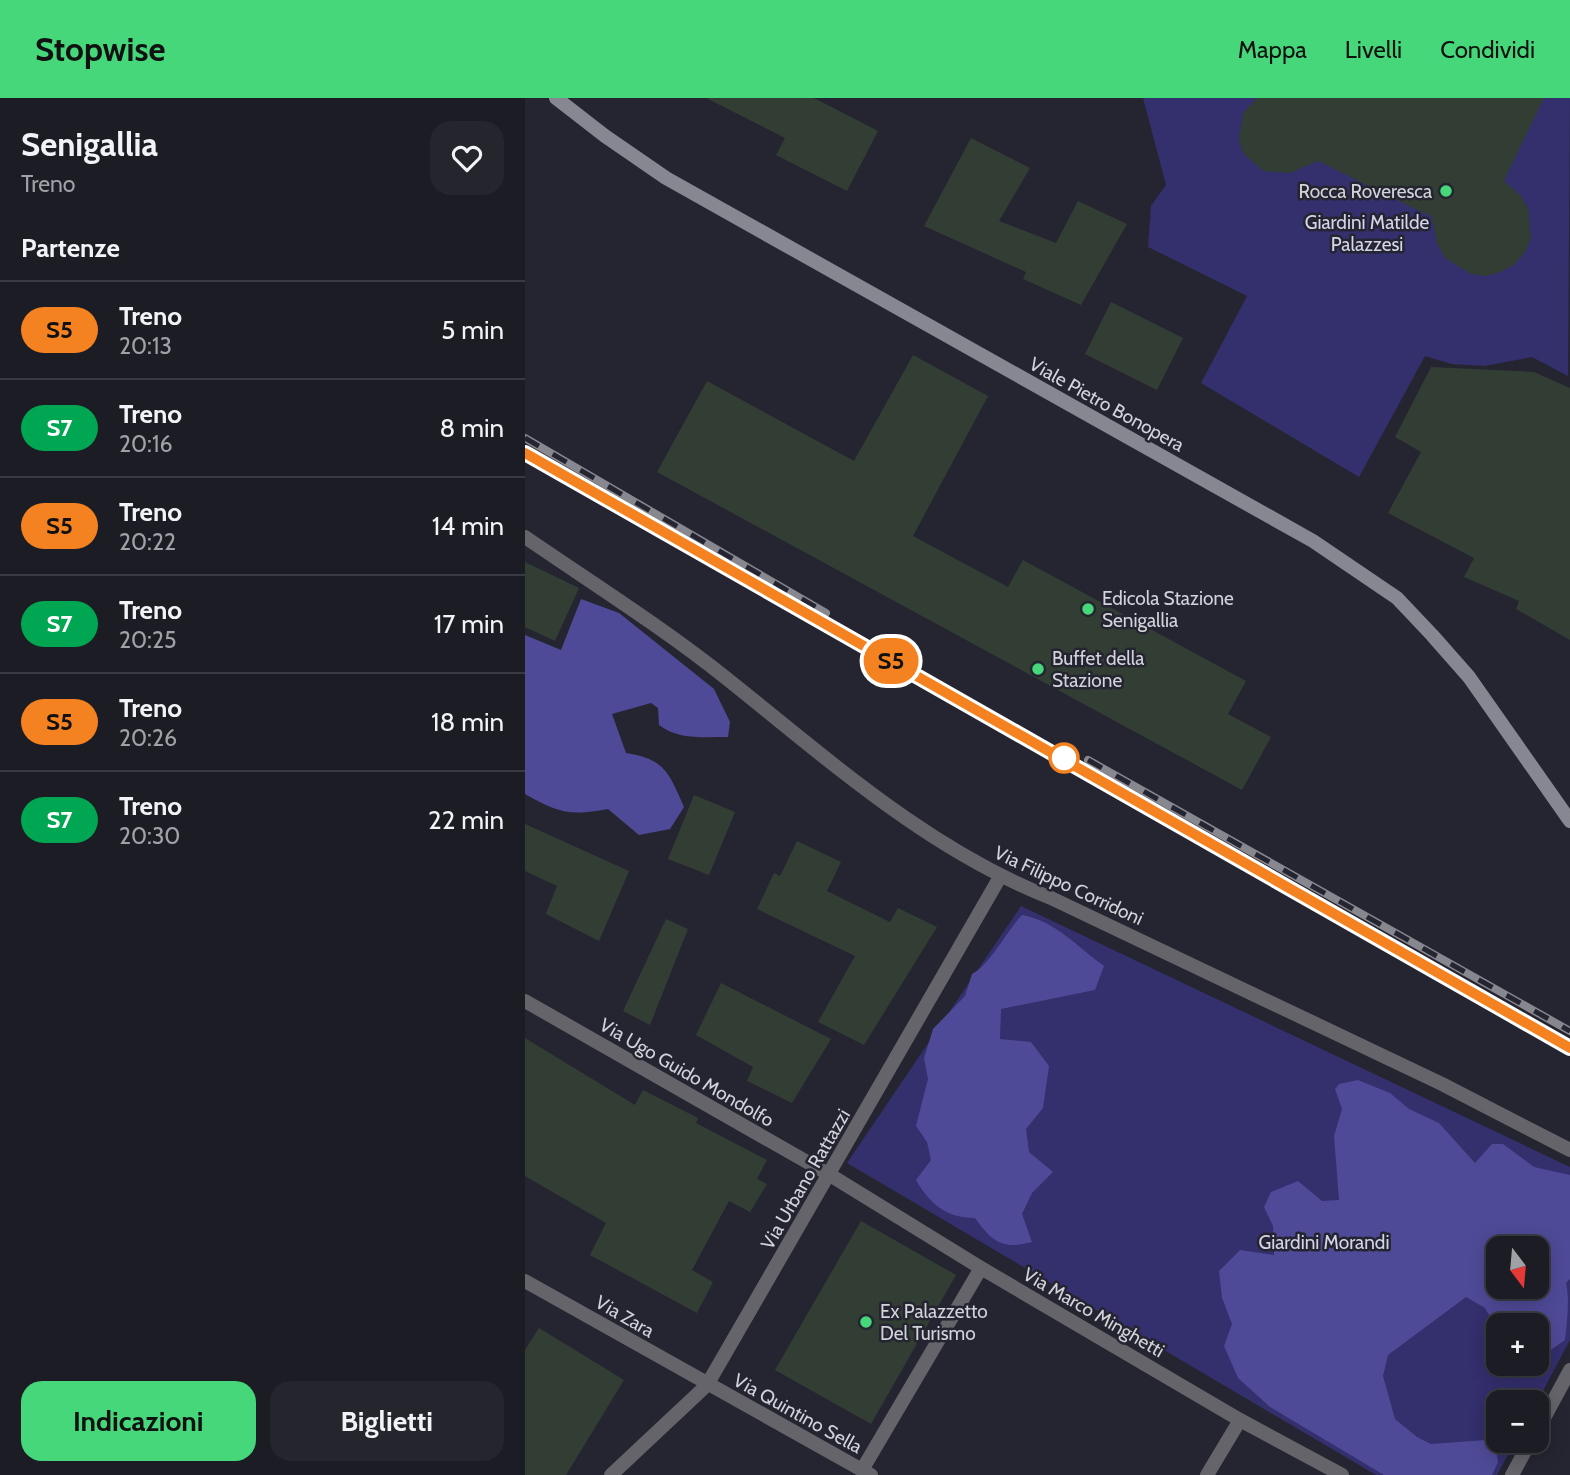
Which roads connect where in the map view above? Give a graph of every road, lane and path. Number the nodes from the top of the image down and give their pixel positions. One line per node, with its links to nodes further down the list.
1 (556, 98): 3 (main road, Viale Pietro Bonopera)
2 (525, 537): 4 (street, Via Filippo Corridoni)
3 (1570, 821)
4 (1000, 877): 6 (street, Via Filippo Corridoni); 7 (street, Via Urbano Rattazzi)
5 (525, 1001): 7 (street, Via Ugo Guido Mondolfo)
6 (1570, 1150)
7 (830, 1175): 8 (street, Via Marco Minghetti); 11 (street, Via Urbano Rattazzi)
8 (981, 1268): 13 (street, Via Marco Minghetti); 15 (street)
9 (525, 1280): 11 (street, Via Zara)
10 (1570, 1370): 12 (street)
11 (707, 1385): 15 (street, Via Quintino Sella); 16 (street, Via Urbano Rattazzi)
12 (1549, 1409)
13 (1240, 1420): 17 (street); 18 (street, Via Marco Minghetti)
14 (1524, 1453): 19 (street)
15 (867, 1473)
16 (611, 1475)
17 (1207, 1475)
18 (1342, 1475)
19 (1512, 1475)

